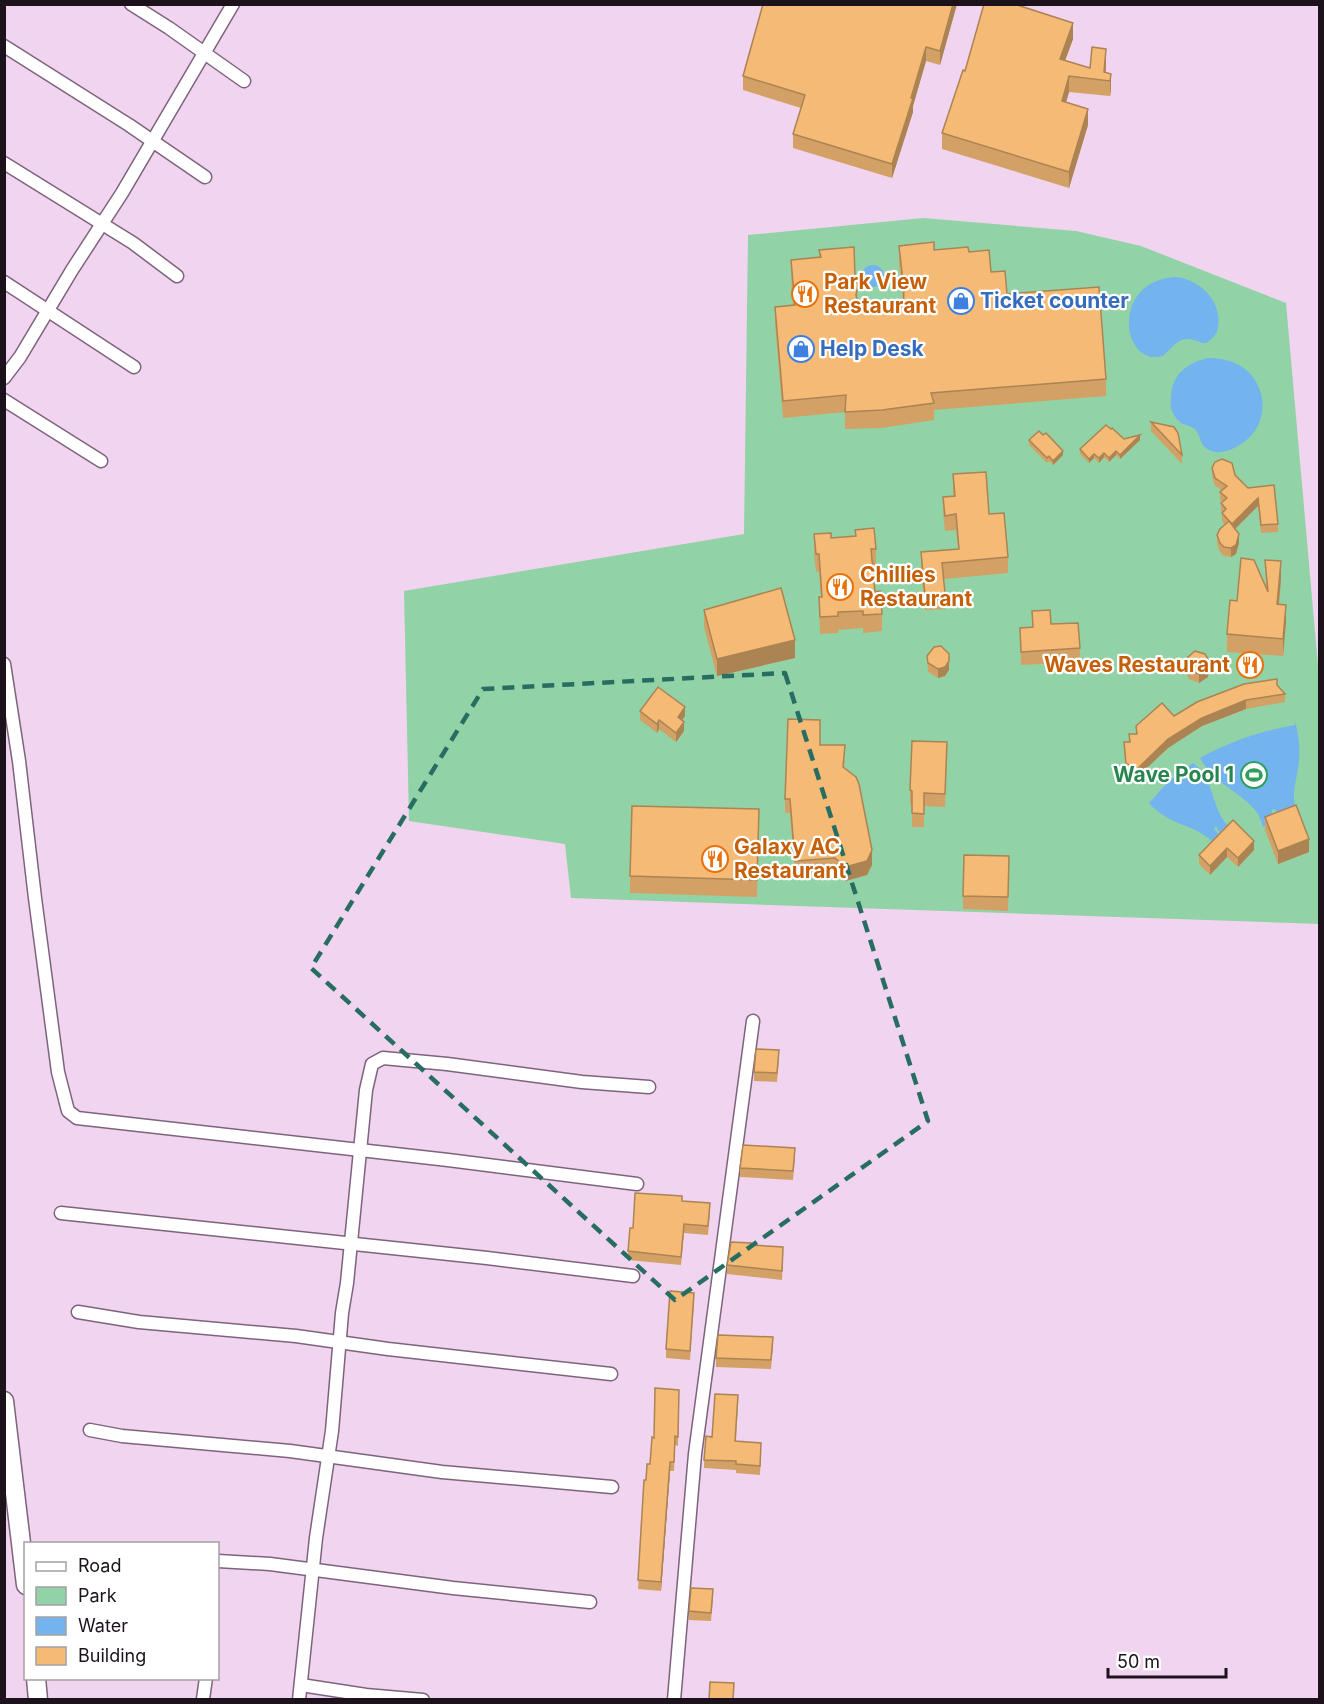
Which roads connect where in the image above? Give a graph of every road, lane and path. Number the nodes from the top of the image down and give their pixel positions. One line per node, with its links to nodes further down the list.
1 (131, 4): 4 (street)
2 (233, 4): 4 (street)
3 (4, 46): 6 (street)
4 (204, 53): 5 (street); 6 (street)
5 (244, 81)
6 (153, 141): 8 (street); 9 (street)
7 (4, 163): 9 (street)
8 (205, 177)
9 (102, 224): 10 (street); 12 (street)
10 (177, 276)
11 (4, 282): 12 (street)
12 (48, 310): 13 (street); 14 (street)
13 (134, 367)
14 (4, 378)
15 (6, 405): 16 (street)
16 (101, 461)
17 (4, 664): 20 (street)
18 (753, 1021): 43 (street)
19 (649, 1087): 20 (street)
20 (360, 1151): 21 (street); 23 (street)
21 (637, 1184)
22 (61, 1213): 23 (street)
23 (351, 1244): 24 (street); 26 (street)
24 (633, 1276)
25 (78, 1312): 26 (street)
26 (340, 1342): 27 (street); 30 (street)
27 (611, 1374)
28 (4, 1401): 33 (main road)
29 (90, 1430): 30 (street)
30 (328, 1456): 31 (street); 34 (street)
31 (612, 1487)
32 (219, 1561): 34 (street)
33 (24, 1568)
34 (312, 1570): 35 (street); 38 (street)
35 (590, 1602)
36 (36, 1680): 40 (main road)
37 (206, 1680): 39 (street)
38 (301, 1685): 41 (street); 42 (street)
39 (203, 1699)
40 (39, 1700)
41 (299, 1700)
42 (423, 1700)
43 (674, 1700)

